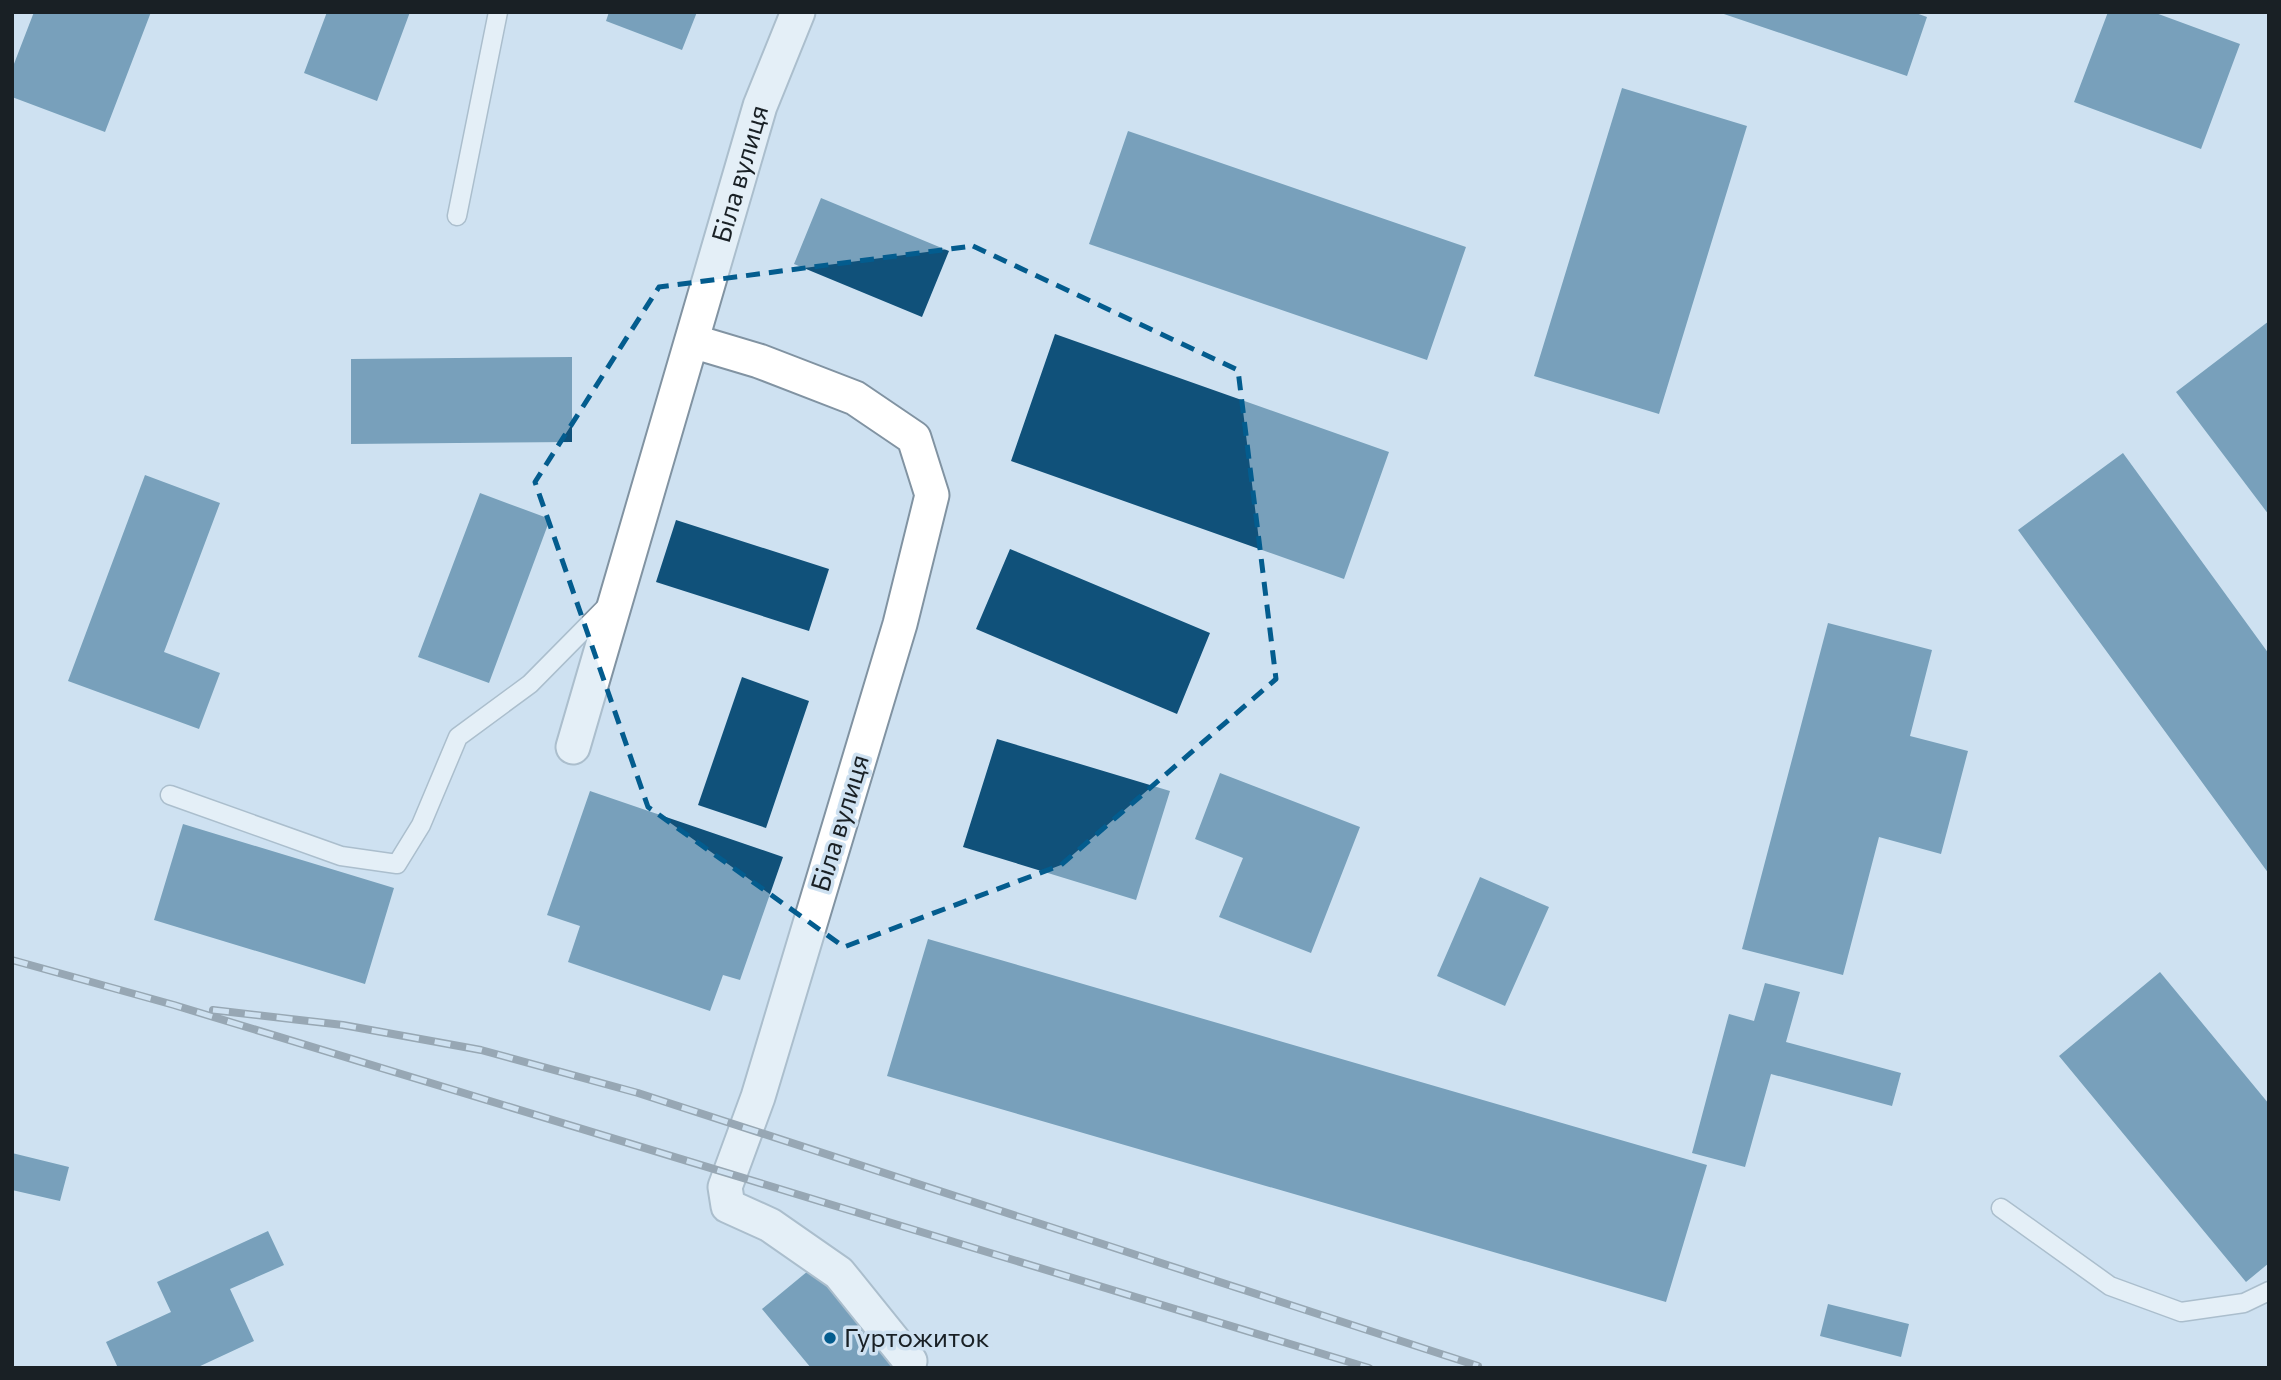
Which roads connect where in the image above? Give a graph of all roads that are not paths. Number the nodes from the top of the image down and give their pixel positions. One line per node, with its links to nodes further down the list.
1 (498, 12): 3 (lane)
2 (798, 12): 4 (street, Біла вулиця)
3 (457, 216)
4 (692, 341): 5 (street, Біла вулиця); 10 (street, Біла вулиця)
5 (617, 595): 6 (street, Біла вулиця); 7 (lane)
6 (573, 747)
7 (170, 795)
8 (2001, 1208): 9 (lane)
9 (2269, 1291)
10 (910, 1361)

